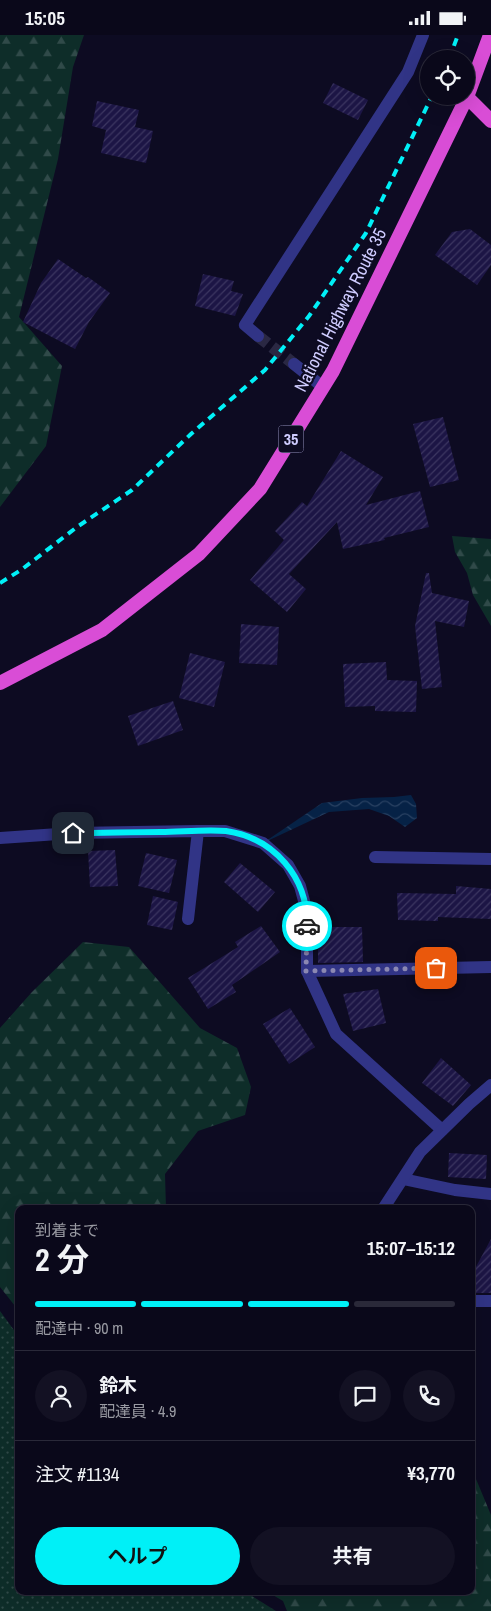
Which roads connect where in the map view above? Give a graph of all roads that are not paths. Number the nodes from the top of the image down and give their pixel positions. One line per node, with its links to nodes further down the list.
1 (422, 35): 7 (street)
2 (490, 35): 3 (highway, National Highway Route 35 / 35)
3 (475, 75)
4 (463, 105): 9 (highway, National Highway Route 35 / 35)
5 (475, 105): 6 (highway)
6 (491, 121)
7 (258, 336)
8 (294, 364): 9 (street)
9 (323, 387): 10 (highway, National Highway Route 35 / 35)
10 (0, 683)
11 (198, 831): 12 (street); 15 (street); 17 (street)
12 (0, 838)
13 (375, 857): 14 (street)
14 (491, 859)
15 (188, 919)
16 (491, 967): 17 (street)
17 (306, 971): 19 (street)
18 (491, 1085): 19 (street)
19 (442, 1130): 20 (street)
20 (403, 1179): 21 (street); 22 (street)
21 (491, 1194)
22 (386, 1205)
23 (475, 1301): 24 (street)
24 (491, 1301)

